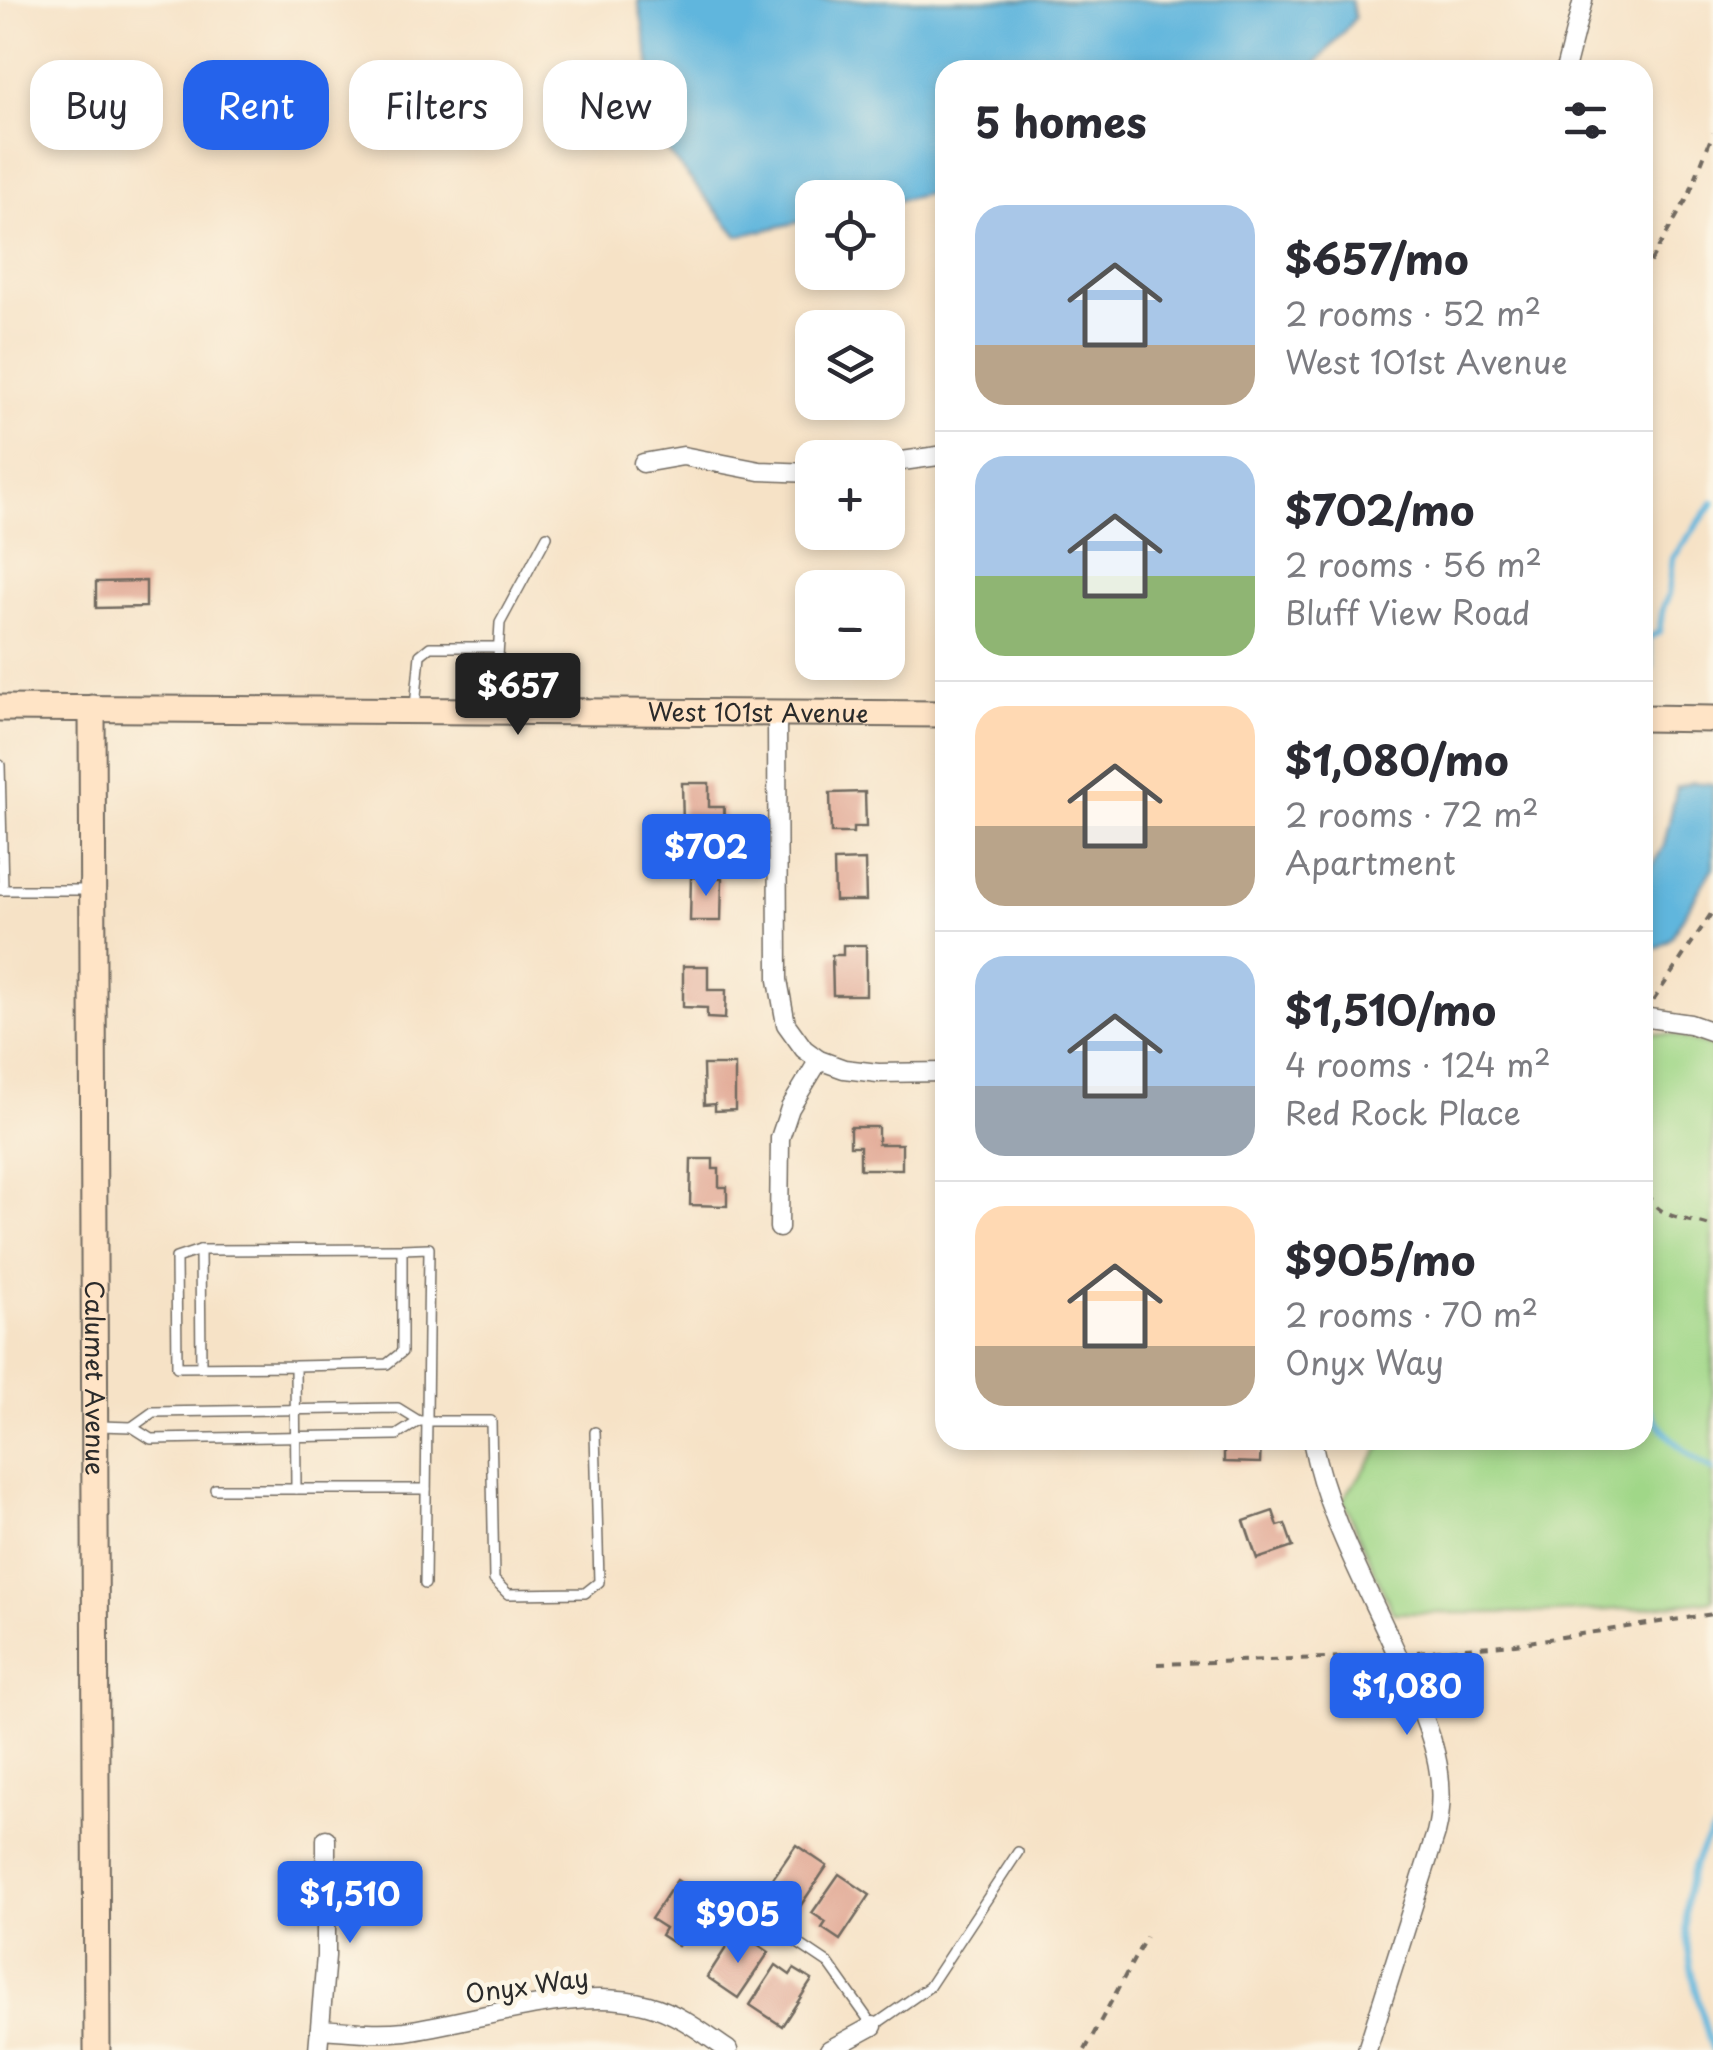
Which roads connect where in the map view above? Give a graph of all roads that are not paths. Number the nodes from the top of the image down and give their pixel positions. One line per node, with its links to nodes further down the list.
1 (1583, 0): 2 (street)
2 (1568, 60)
3 (935, 456): 4 (street)
4 (905, 461)
5 (643, 464): 6 (street)
6 (795, 472)
7 (546, 536): 8 (lane)
8 (497, 647): 11 (lane); 12 (lane)
9 (0, 708): 10 (street, West 101st Avenue)
10 (92, 708): 11 (street, West 101st Avenue); 19 (street, Calumet Avenue)
11 (415, 710): 12 (street, West 101st Avenue)
12 (495, 711): 13 (street, West 101st Avenue)
13 (777, 713): 14 (street, West 101st Avenue); 22 (street)
14 (935, 714)
15 (1653, 718): 16 (street)
16 (1713, 719)
17 (0, 765): 18 (lane)
18 (1, 890): 19 (lane)
19 (92, 890): 31 (street, Calumet Avenue)
20 (1653, 1019): 21 (street)
21 (1713, 1032)
22 (819, 1060): 23 (street); 24 (street)
23 (935, 1072)
24 (779, 1228)
25 (402, 1249): 26 (lane); 27 (lane); 30 (lane)
26 (200, 1250): 28 (lane); 28 (lane)
27 (295, 1366): 28 (lane); 29 (lane)
28 (200, 1367)
29 (296, 1410): 30 (lane); 32 (lane); 34 (lane)
30 (423, 1421): 33 (lane); 34 (lane); 38 (lane)
31 (94, 1426): 32 (lane); 45 (street, Calumet Avenue)
32 (132, 1427): 34 (lane)
33 (594, 1432)
34 (296, 1436): 37 (lane)
35 (1315, 1450): 49 (street)
36 (214, 1489): 37 (lane)
37 (296, 1489): 38 (lane)
38 (426, 1489): 39 (lane)
39 (425, 1584)
40 (326, 1839): 44 (street)
41 (1018, 1852): 43 (lane)
42 (759, 1918): 43 (lane)
43 (874, 2026): 48 (street)
44 (320, 2029): 46 (street); 47 (street, Onyx Way)
45 (96, 2050)
46 (318, 2050)
47 (728, 2050)
48 (829, 2050)
49 (1367, 2050)

